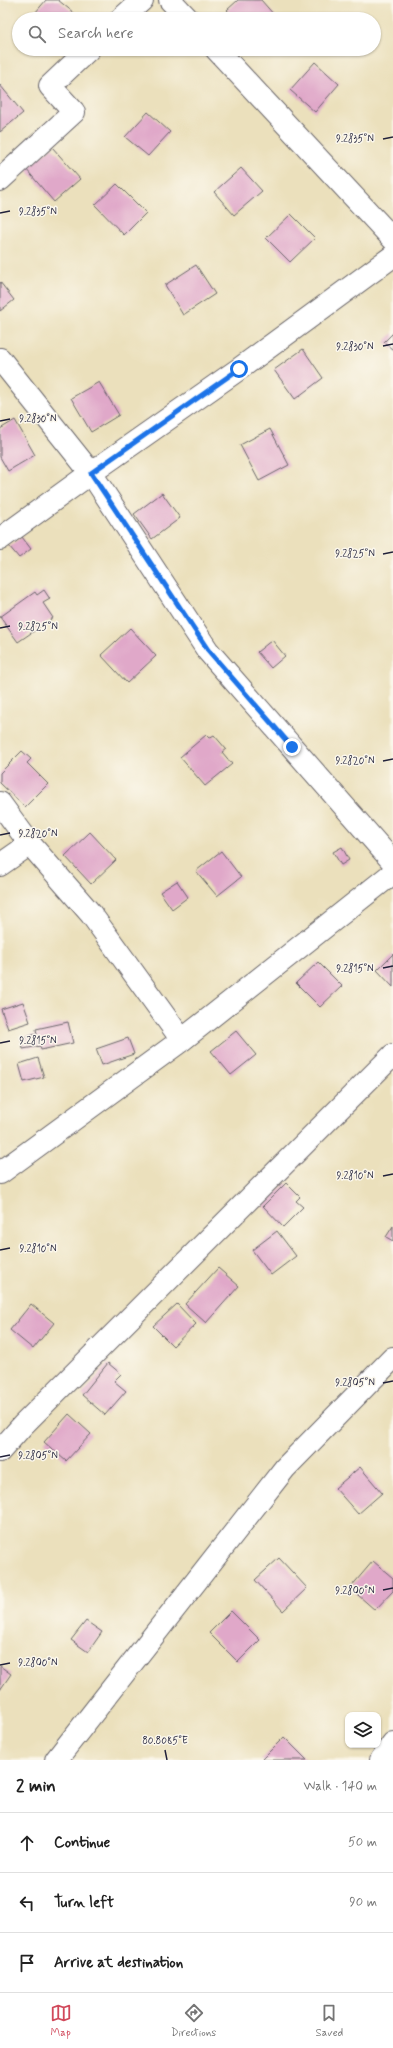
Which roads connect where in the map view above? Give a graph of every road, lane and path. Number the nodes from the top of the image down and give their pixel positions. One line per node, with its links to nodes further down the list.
1 (142, 0): 3 (street)
2 (170, 0): 4 (street)
3 (129, 12)
4 (181, 12)
5 (82, 56): 7 (street)
6 (223, 56): 8 (street)
7 (0, 180)
8 (393, 239)
9 (393, 256): 11 (street)
10 (0, 359): 11 (street)
11 (91, 473): 12 (street); 15 (street)
12 (0, 539)
13 (0, 803): 14 (street)
14 (30, 844): 16 (street); 18 (street)
15 (393, 862)
16 (0, 865)
17 (393, 873): 18 (street)
18 (182, 1040): 20 (street)
19 (393, 1055): 22 (street)
20 (0, 1173)
21 (393, 1358): 24 (street)
22 (0, 1451)
23 (393, 1743): 25 (street)
24 (56, 1760)
25 (381, 1760)

